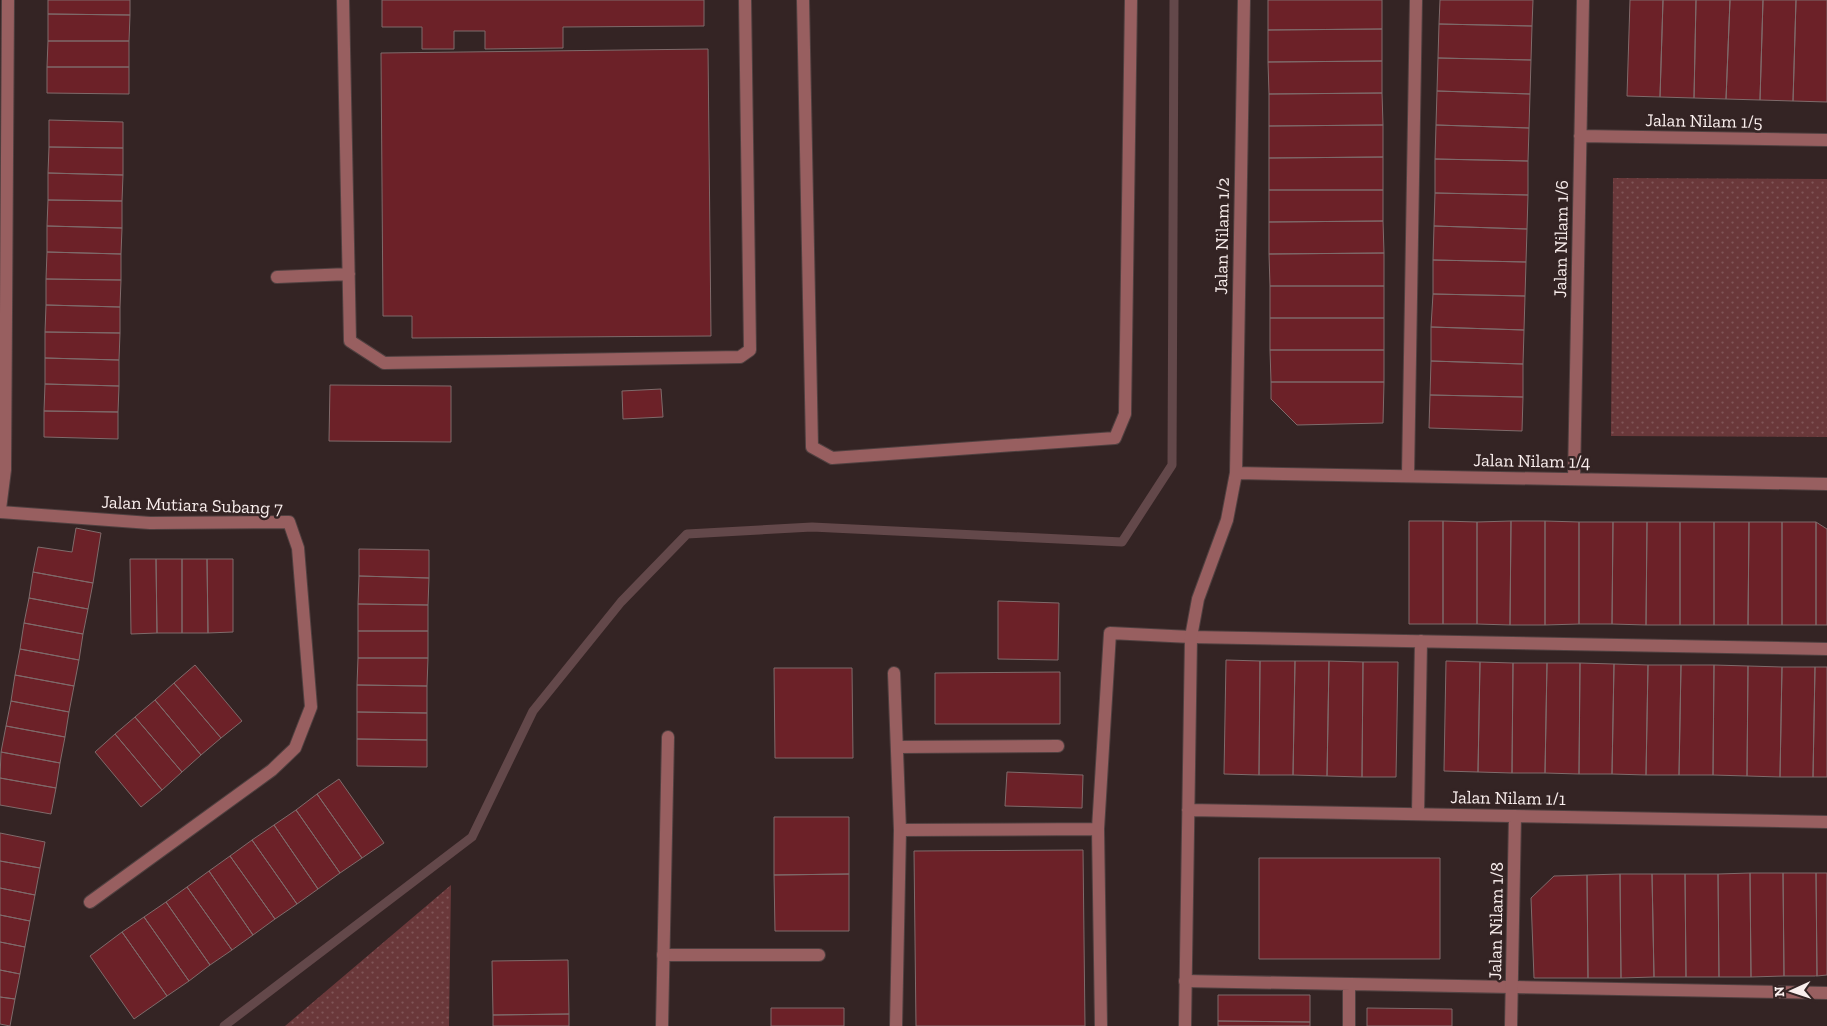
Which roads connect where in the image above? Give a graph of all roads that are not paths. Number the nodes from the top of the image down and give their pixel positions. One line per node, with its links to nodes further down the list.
1 (8, 0): 13 (street)
2 (343, 0): 11 (street)
3 (746, 0): 11 (street)
4 (803, 0): 5 (street)
5 (1131, 0)
6 (1244, 0): 14 (street, Jalan Nilam 1/2)
7 (1416, 0): 15 (street)
8 (1582, 0): 9 (street, Jalan Nilam 1/6)
9 (1580, 136): 10 (street, Jalan Nilam 1/5); 16 (street, Jalan Nilam 1/6)
10 (1827, 140)
11 (349, 274): 12 (street)
12 (277, 278)
13 (2, 470): 18 (street)
14 (1236, 473): 15 (street, Jalan Nilam 1/4); 19 (street, Jalan Nilam 1/2)
15 (1408, 476): 16 (street, Jalan Nilam 1/4)
16 (1574, 479): 17 (street, Jalan Nilam 1/4)
17 (1827, 484)
18 (0, 511): 32 (street, Jalan Mutiara Subang 7)
19 (1191, 637): 20 (street); 26 (street, Jalan Nilam 1/2); 30 (street)
20 (1421, 641): 21 (street); 27 (street)
21 (1827, 649)
22 (894, 673): 25 (street)
23 (668, 737): 34 (street)
24 (1058, 746): 25 (street)
25 (897, 747): 31 (street)
26 (1188, 810): 27 (street, Jalan Nilam 1/1); 35 (street, Jalan Nilam 1/2)
27 (1418, 814): 28 (street, Jalan Nilam 1/1)
28 (1515, 816): 29 (street, Jalan Nilam 1/1); 37 (street, Jalan Nilam 1/8)
29 (1827, 822)
30 (1098, 829): 31 (street); 41 (street)
31 (900, 830): 40 (street)
32 (90, 902)
33 (819, 954): 34 (street)
34 (663, 955): 39 (street)
35 (1185, 980): 36 (street); 42 (street, Jalan Nilam 1/2)
36 (1349, 984): 37 (street); 43 (street)
37 (1512, 987): 38 (street); 44 (street, Jalan Nilam 1/8)
38 (1827, 992)
39 (662, 1026)
40 (896, 1026)
41 (1101, 1026)
42 (1185, 1026)
43 (1349, 1026)
44 (1511, 1026)

